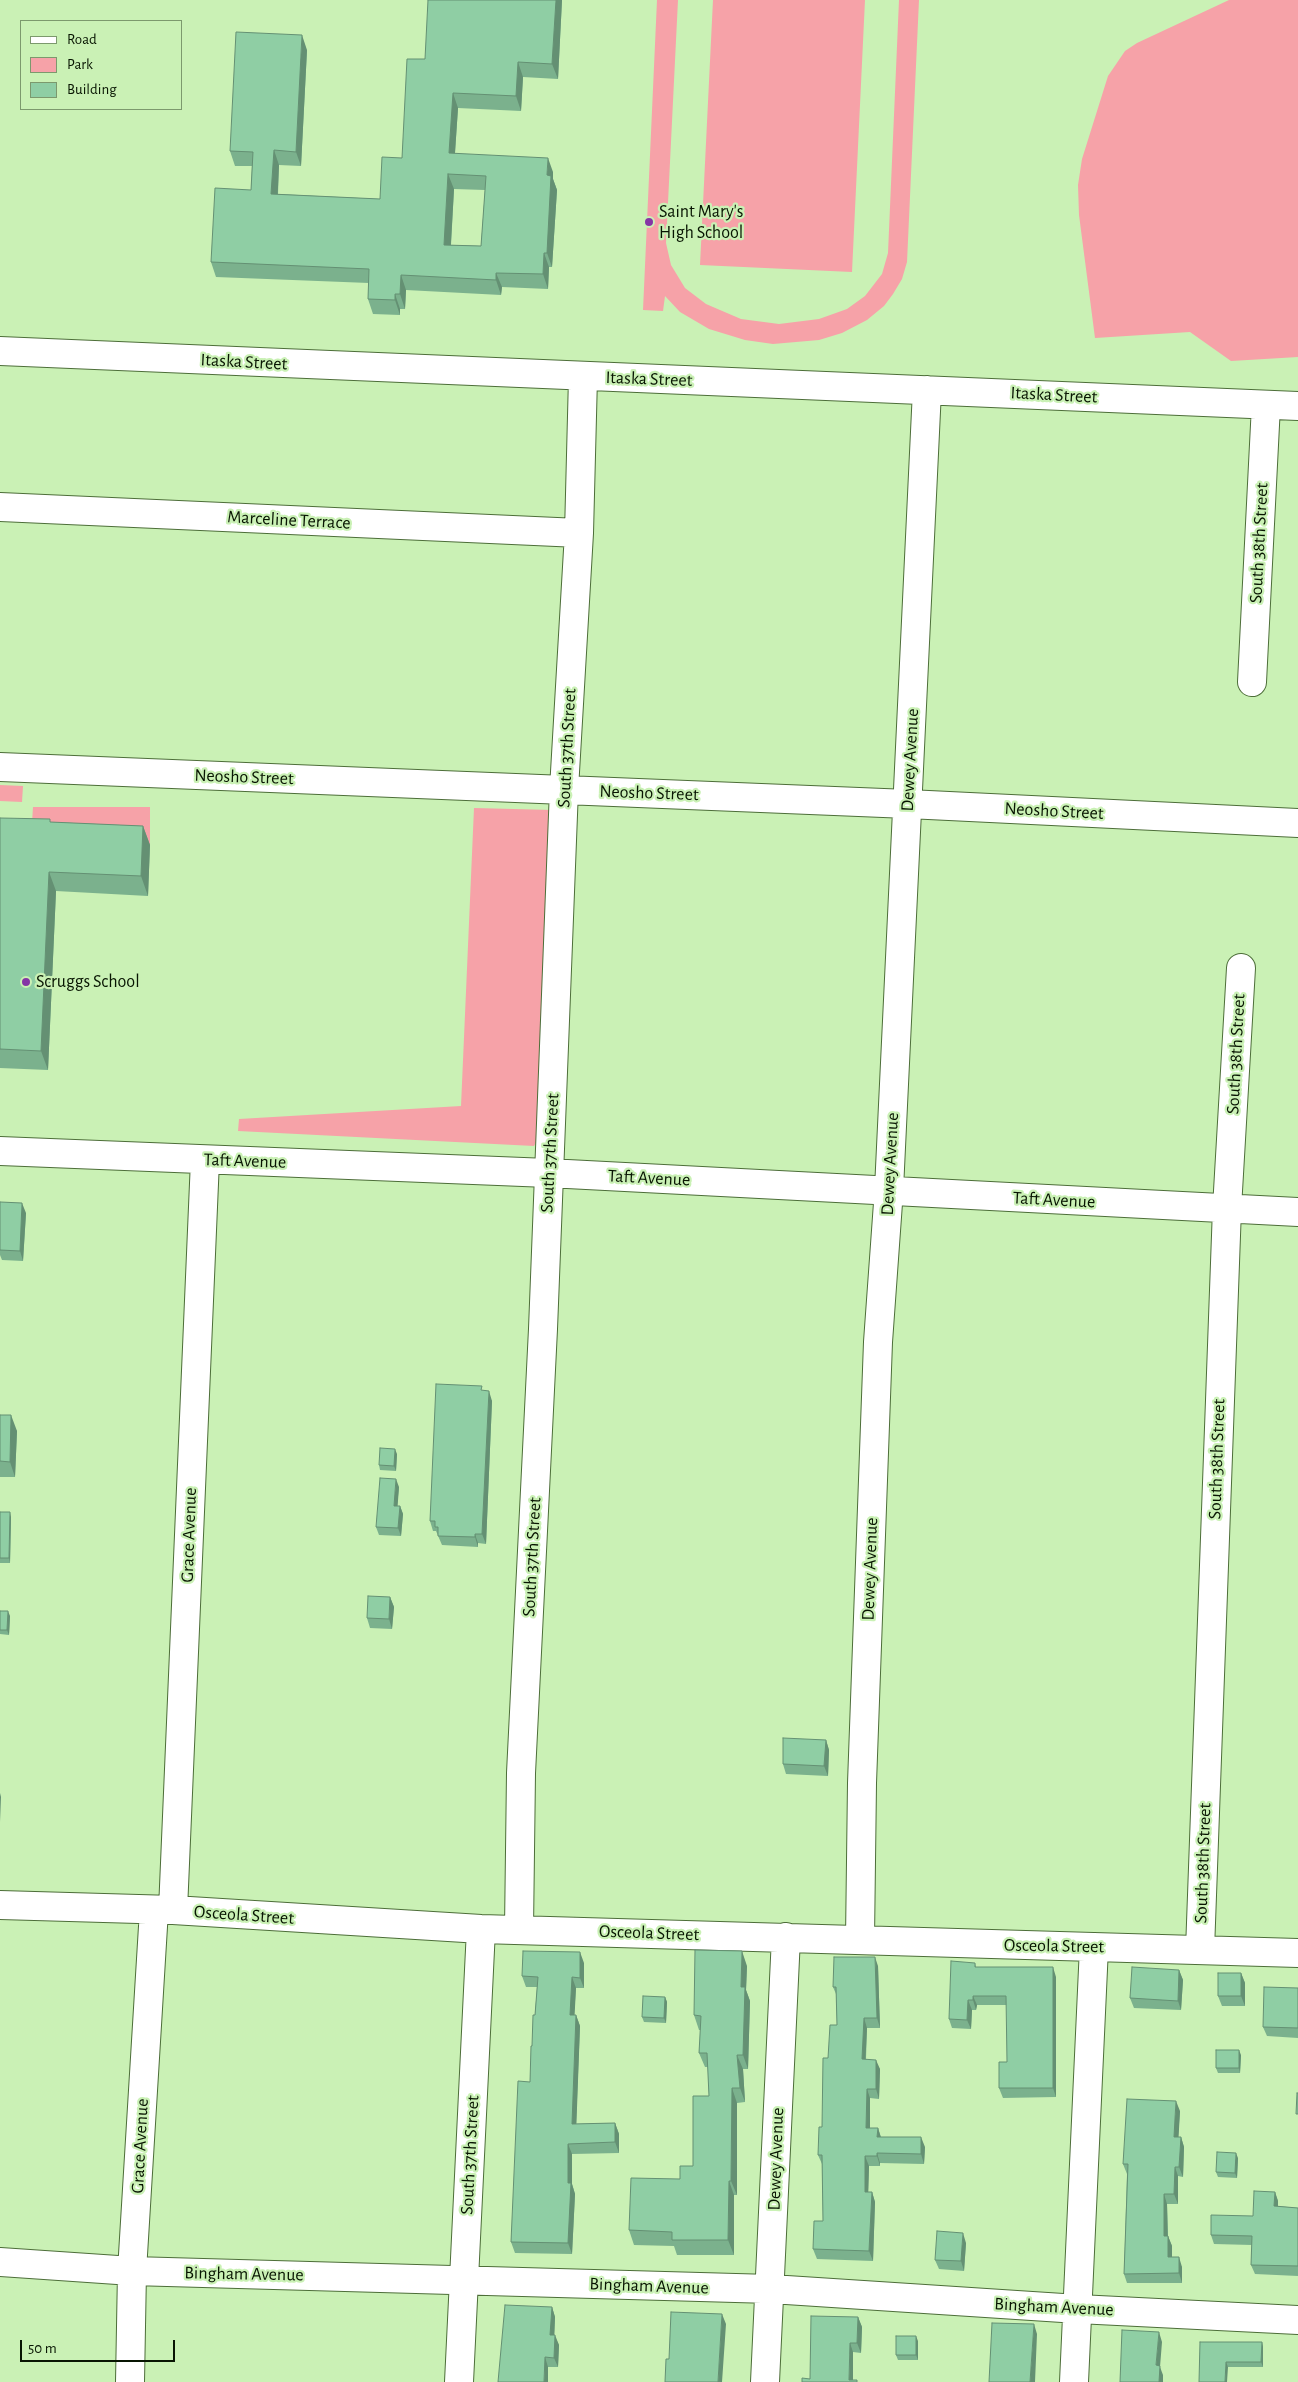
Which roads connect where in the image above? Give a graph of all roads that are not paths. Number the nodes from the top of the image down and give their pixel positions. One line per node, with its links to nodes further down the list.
1 (0, 351): 2 (street, Itaska Street)
2 (583, 377): 3 (street, Itaska Street); 7 (street, South 37th Street)
3 (927, 390): 4 (street, Itaska Street); 11 (street, Dewey Avenue)
4 (1266, 404): 5 (street, Itaska Street); 8 (street, South 38th Street)
5 (1298, 406)
6 (0, 507): 7 (street, Marceline Terrace)
7 (579, 533): 10 (street, South 37th Street)
8 (1252, 682)
9 (0, 767): 10 (street, Neosho Street)
10 (564, 789): 11 (street, Neosho Street); 16 (street, South 37th Street)
11 (908, 804): 12 (street, Neosho Street); 17 (street, Dewey Avenue)
12 (1298, 823)
13 (1241, 968): 18 (street, South 38th Street)
14 (0, 1151): 15 (street, Taft Avenue)
15 (205, 1160): 16 (street, Taft Avenue); 21 (street, Grace Avenue)
16 (548, 1173): 17 (street, Taft Avenue); 23 (street, South 37th Street)
17 (889, 1189): 18 (street, Taft Avenue); 25 (street, Dewey Avenue)
18 (1227, 1208): 19 (street, Taft Avenue); 27 (street, South 38th Street)
19 (1298, 1212)
20 (0, 1904): 21 (street, Osceola Street)
21 (164, 1910): 22 (street, Osceola Street); 30 (street, Grace Avenue)
22 (481, 1929): 23 (street, Osceola Street); 31 (street, South 37th Street)
23 (519, 1929): 24 (street, Osceola Street)
24 (786, 1937): 25 (street, Osceola Street); 32 (street, Dewey Avenue)
25 (860, 1939): 26 (street, Osceola Street)
26 (1094, 1947): 27 (street, Osceola Street); 33 (street)
27 (1200, 1950): 28 (street, Osceola Street)
28 (1298, 1953)
29 (0, 2262): 30 (street, Bingham Avenue)
30 (132, 2272): 31 (street, Bingham Avenue); 35 (street, Grace Avenue)
31 (464, 2280): 32 (street, Bingham Avenue); 36 (street, South 37th Street)
32 (771, 2289): 33 (street, Bingham Avenue); 37 (street, Dewey Avenue)
33 (1078, 2309): 34 (street, Bingham Avenue); 38 (street)
34 (1298, 2320)
35 (130, 2382)
36 (459, 2382)
37 (766, 2382)
38 (1074, 2382)

